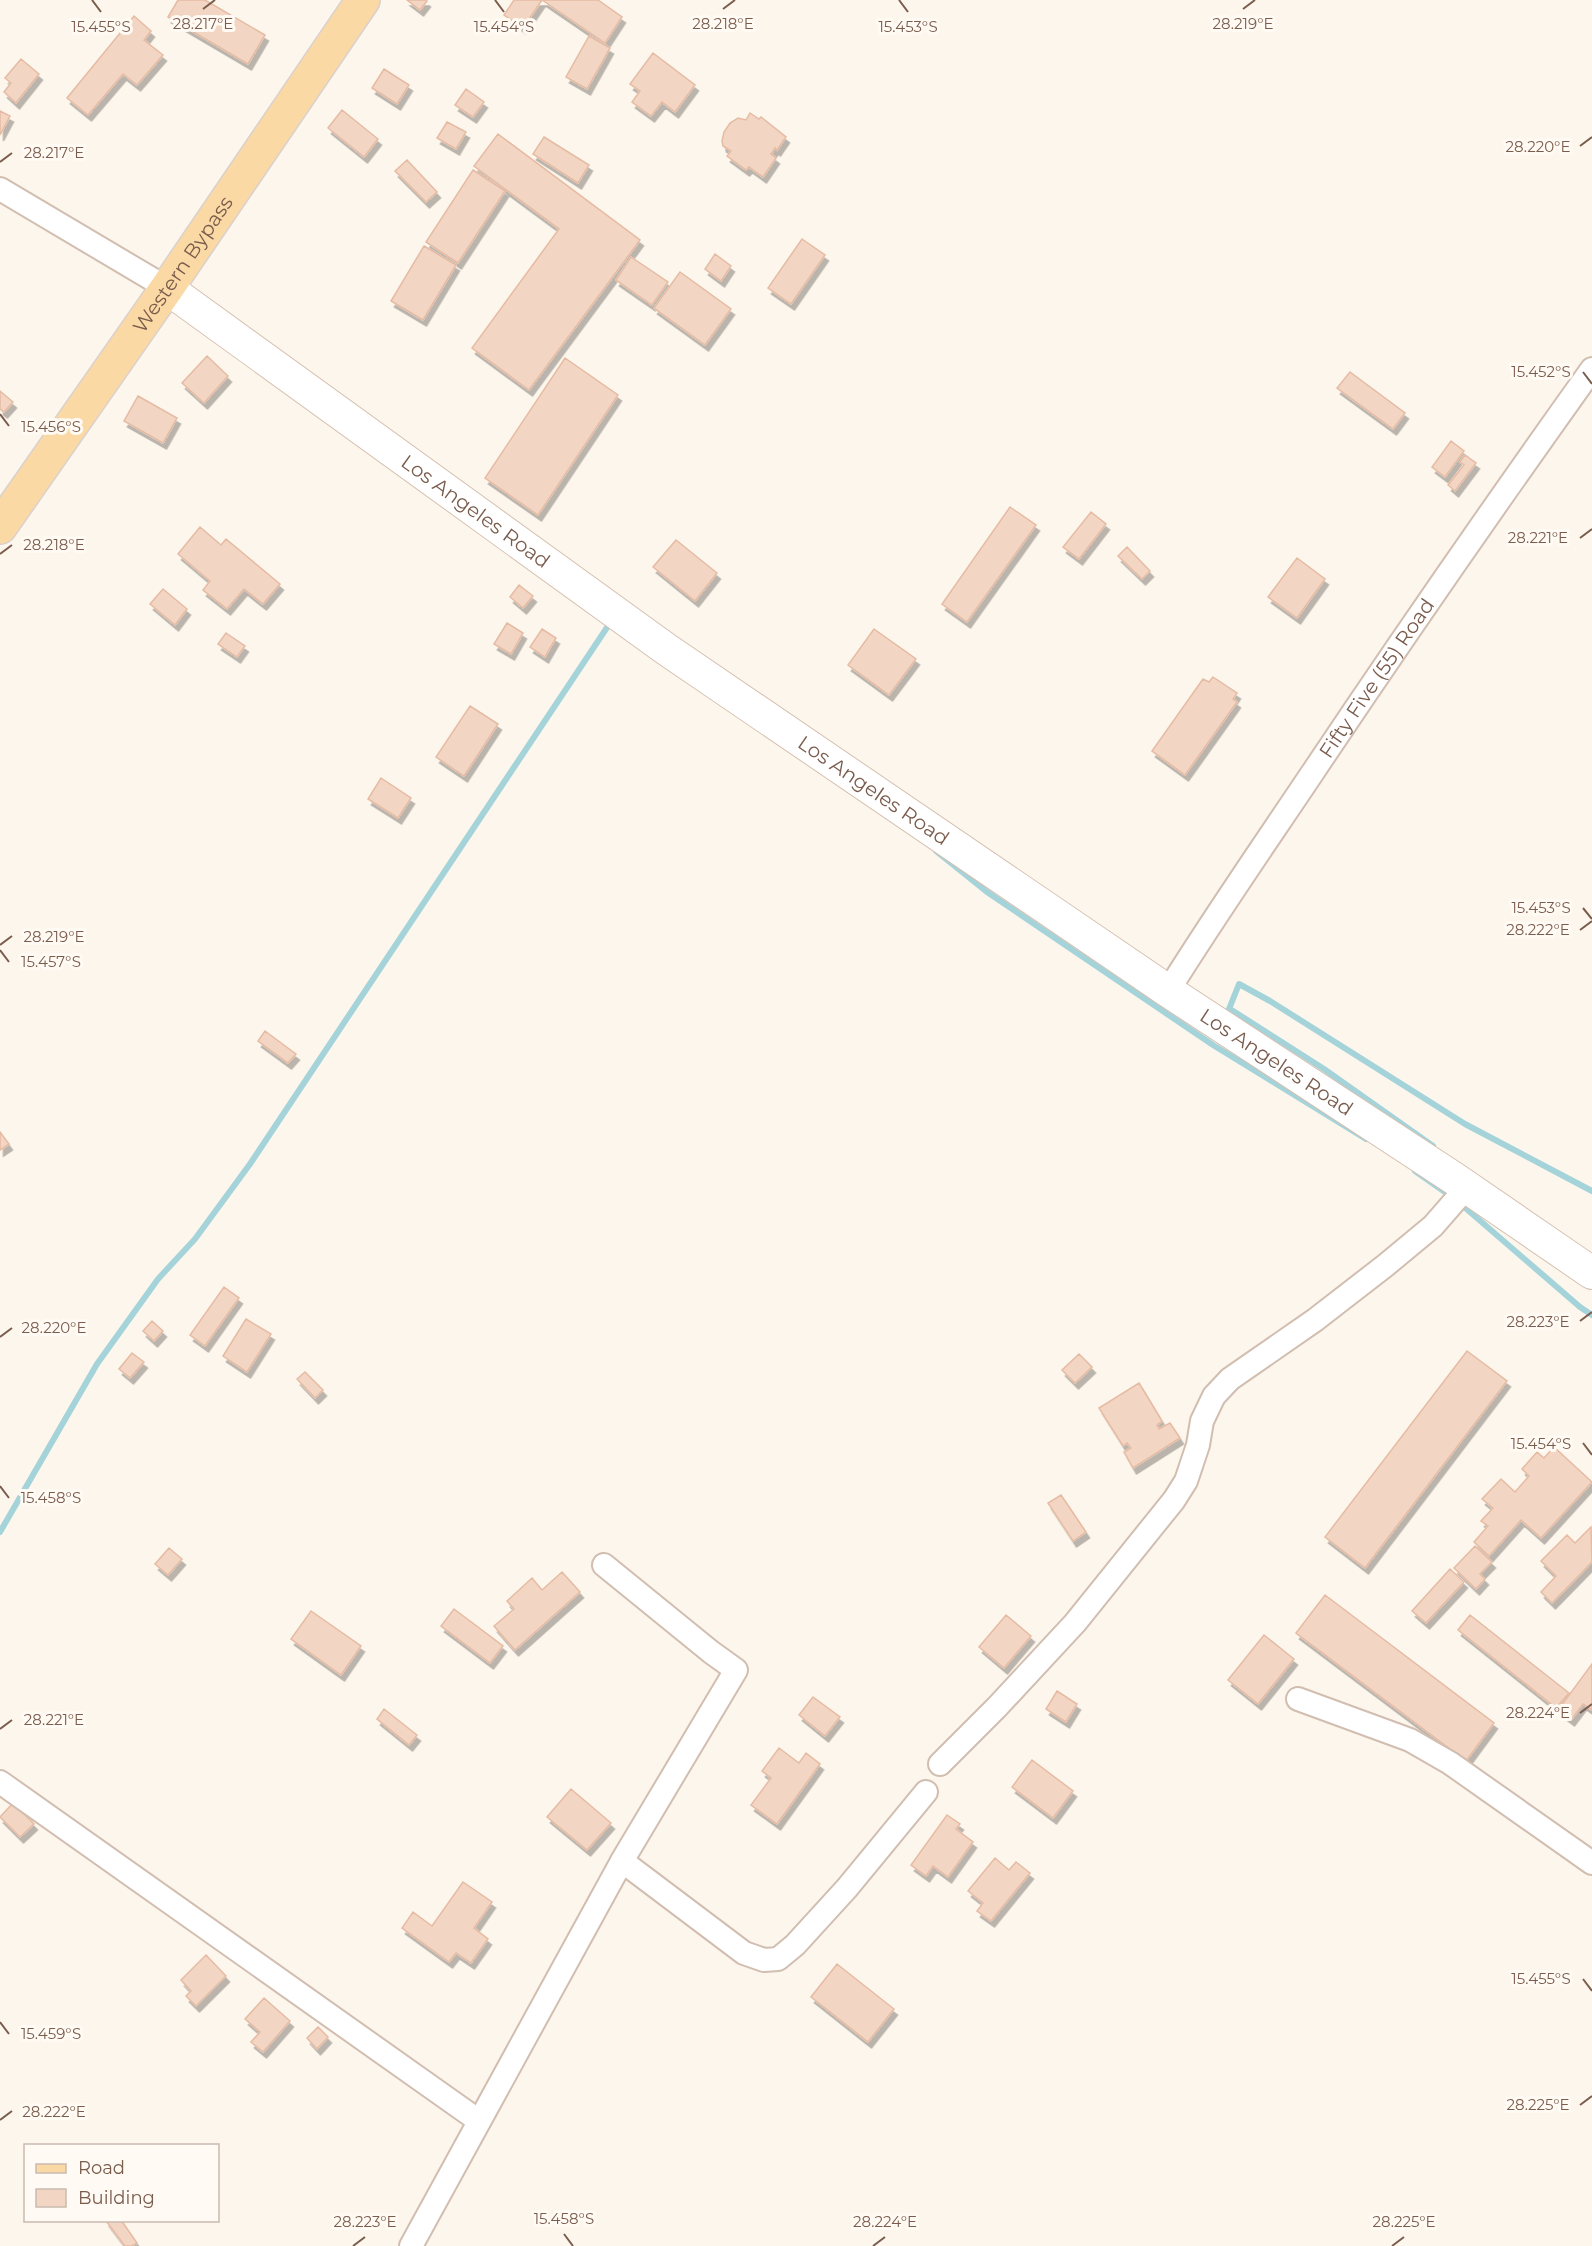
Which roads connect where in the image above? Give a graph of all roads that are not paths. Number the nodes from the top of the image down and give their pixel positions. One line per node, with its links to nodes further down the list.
1 (363, 0): 3 (main road, Western Bypass)
2 (0, 189): 3 (street)
3 (167, 288): 5 (main road, Western Bypass); 6 (main road, Los Angeles Road)
4 (1592, 369): 6 (street, Fifty Five (55) Road)
5 (0, 527)
6 (1168, 991): 7 (main road, Los Angeles Road)
7 (1467, 1187): 8 (main road, Los Angeles Road); 11 (street)
8 (1592, 1273)
9 (604, 1565): 14 (street)
10 (1298, 1699): 15 (street)
11 (940, 1764)
12 (0, 1782): 16 (street)
13 (926, 1792): 14 (street)
14 (622, 1861): 16 (street)
15 (1592, 1863)
16 (479, 2121): 17 (street)
17 (411, 2246)

